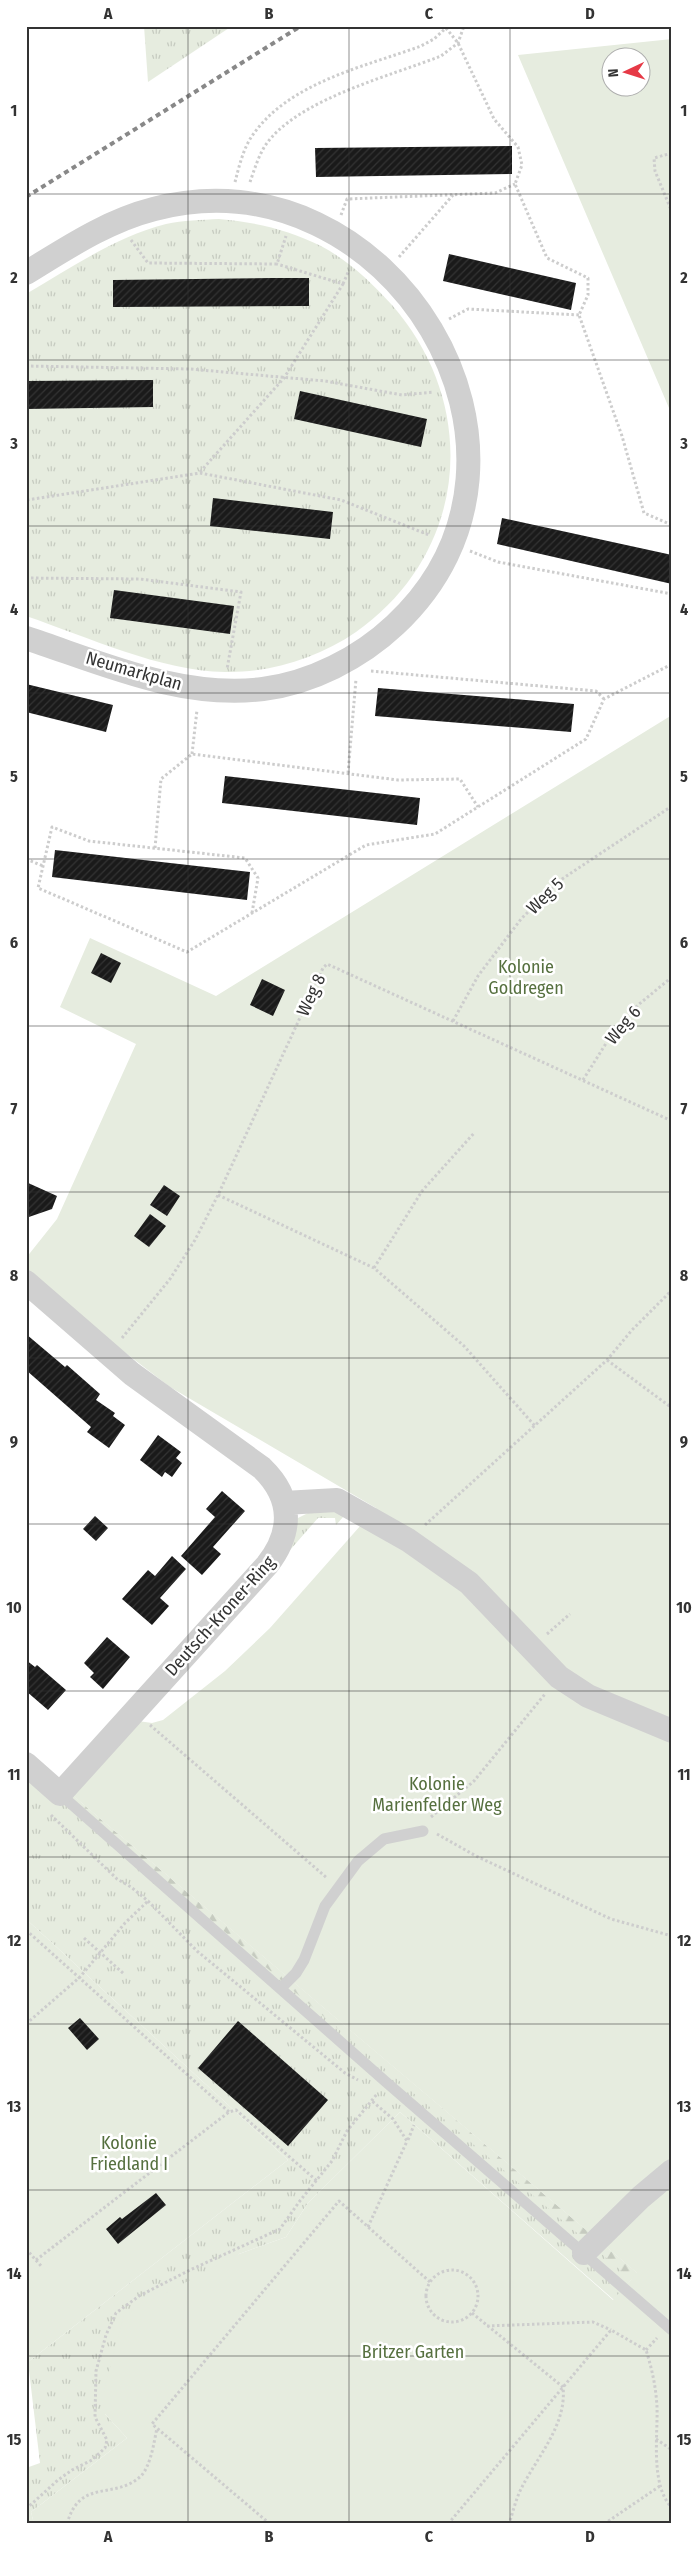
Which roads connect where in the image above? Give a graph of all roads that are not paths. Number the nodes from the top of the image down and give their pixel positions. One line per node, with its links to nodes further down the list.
1 (26, 273): 2 (street, Neumarkplan)
2 (27, 630)
3 (26, 1282): 4 (street, Deutsch-Kroner-Ring)
4 (284, 1503): 5 (street); 7 (street, Deutsch-Kroner-Ring)
5 (672, 1731)
6 (26, 1764): 7 (street)
7 (60, 1794): 9 (lane)
8 (423, 1831): 9 (lane)
9 (281, 1988): 11 (lane)
10 (672, 2171): 11 (street)
11 (584, 2253): 12 (lane)
12 (672, 2330)

